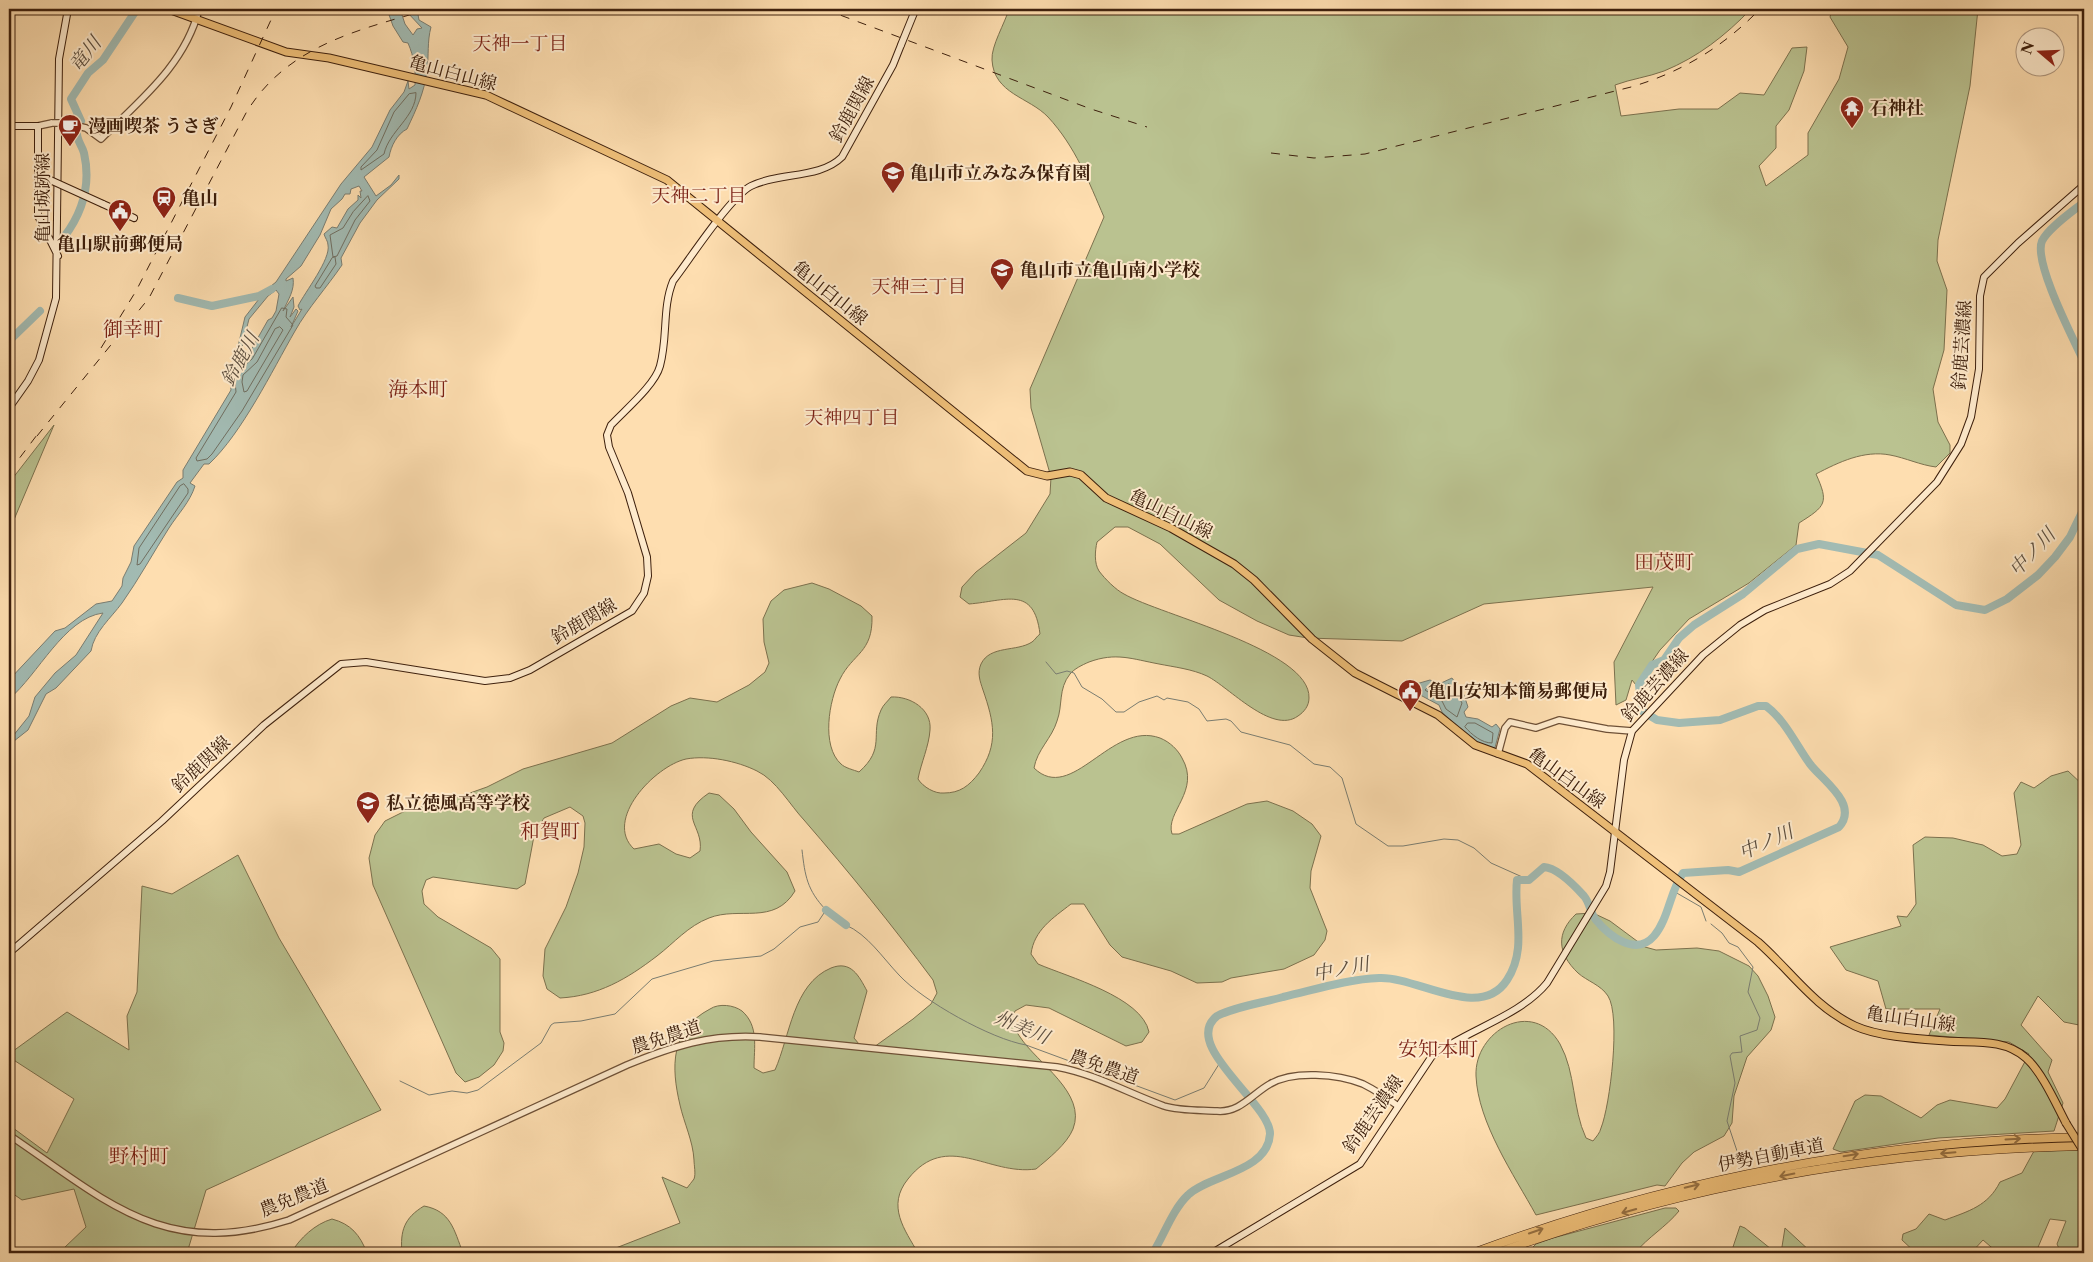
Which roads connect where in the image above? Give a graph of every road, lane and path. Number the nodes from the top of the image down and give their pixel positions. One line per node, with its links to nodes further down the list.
1 (68, 9): 12 (main road, 亀山城跡線)
2 (168, 9): 5 (main road, 亀山白山線)
3 (199, 9): 5 (street)
4 (914, 11): 11 (main road, 鈴鹿関線, bridge)
5 (197, 18): 7 (street, bridge); 11 (main road, 亀山白山線)
6 (9, 126): 7 (main road)
7 (38, 126): 8 (main road)
8 (39, 175): 10 (main road, bridge); 12 (main road)
9 (2084, 185): 14 (main road, 鈴鹿芸濃線)
10 (134, 218)
11 (718, 222): 15 (main road, 亀山白山線); 17 (main road, 鈴鹿関線)
12 (58, 257): 13 (main road, 亀山城跡線)
13 (9, 408)
14 (1632, 731): 15 (street); 16 (main road, 鈴鹿芸濃線)
15 (1498, 754): 16 (main road, 亀山白山線)
16 (1615, 831): 18 (main road, 鈴鹿芸濃線); 22 (main road, 亀山白山線, bridge)
17 (9, 953)
18 (1398, 1106): 19 (street, 農免農道); 23 (main road, 鈴鹿芸濃線)
19 (9, 1135)
20 (2084, 1137): 24 (highway, 伊勢自動車道, one-way to 20)
21 (2084, 1146): 25 (highway, 伊勢自動車道, one-way to 25)
22 (2084, 1152)
23 (1212, 1253)
24 (1473, 1253)
25 (1497, 1253)

